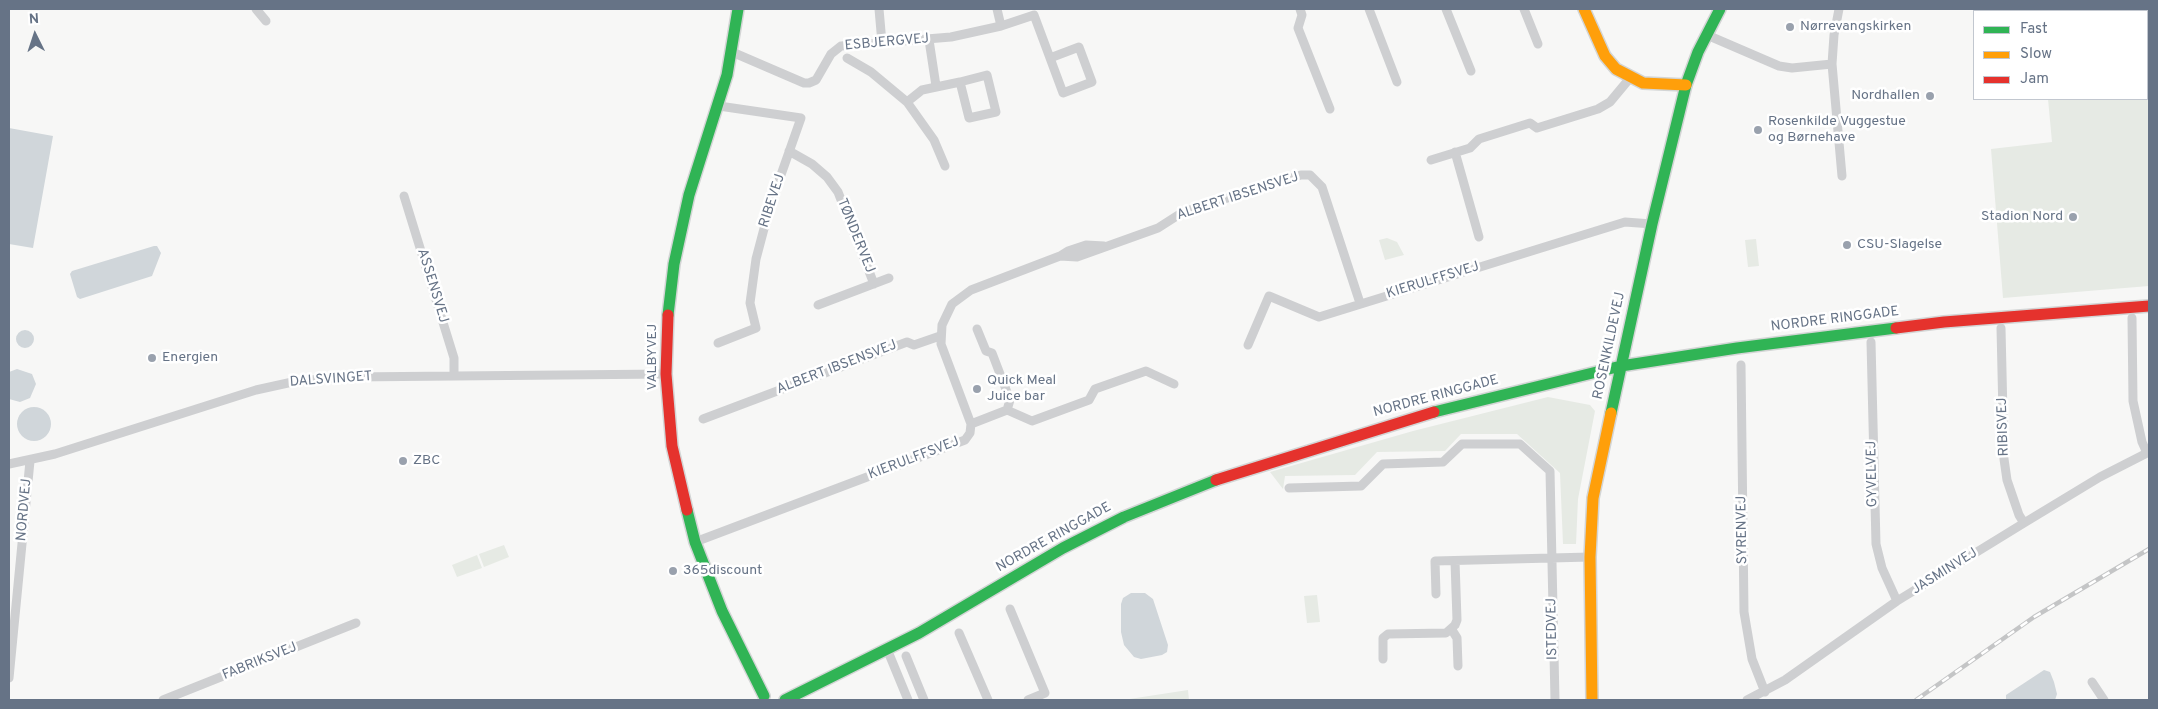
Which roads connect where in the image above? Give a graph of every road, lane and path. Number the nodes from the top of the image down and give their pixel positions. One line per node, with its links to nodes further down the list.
1 (256, 9): 12 (street)
2 (738, 9): 18 (street, VALBYVEJ)
3 (879, 9): 16 (street)
4 (997, 9): 13 (street)
5 (1300, 9): 30 (street)
6 (1369, 9): 25 (street)
7 (1446, 9): 22 (street)
8 (1524, 9): 17 (street)
9 (1584, 9): 23 (street)
10 (1720, 9): 14 (street, ROSENKILDEVEJ)
11 (1839, 9): 21 (street)
12 (266, 21)
13 (1001, 26): 15 (street, ESBJERGVEJ); 20 (street, ESBJERGVEJ)
14 (1708, 35): 21 (street); 26 (street, ROSENKILDEVEJ)
15 (929, 40): 16 (street, ESBJERGVEJ); 27 (street)
16 (882, 43): 18 (street, ESBJERGVEJ)
17 (1538, 44)
18 (732, 52): 29 (street, VALBYVEJ)
19 (847, 58): 28 (street)
20 (1050, 58): 20 (street)
21 (1832, 64): 35 (street)
22 (1471, 71)
23 (1630, 78): 26 (street); 32 (street)
24 (960, 82): 24 (street); 27 (street)
25 (1398, 82)
26 (1686, 85): 37 (street, ROSENKILDEVEJ)
27 (936, 86): 28 (street)
28 (907, 102): 34 (street)
29 (718, 106): 31 (street, RIBEVEJ); 53 (street, VALBYVEJ)
30 (1330, 109)
31 (789, 151): 40 (street, TØNDERVEJ); 48 (street, RIBEVEJ)
32 (1455, 152): 33 (street); 38 (street)
33 (1432, 160)
34 (945, 166)
35 (1842, 176)
36 (404, 196): 54 (street, ASSENSVEJ)
37 (1652, 224): 41 (street, KIERULFFSVEJ); 52 (street, ROSENKILDEVEJ)
38 (1479, 237)
39 (889, 278): 40 (street, TØNDERVEJ)
40 (874, 284): 42 (street, TØNDERVEJ)
41 (1360, 303): 47 (street, ALBERT IBSENSVEJ); 50 (street, KIERULFFSVEJ)
42 (818, 305)
43 (2149, 306): 52 (street, NORDRE RINGGADE)
44 (2132, 318): 59 (street)
45 (2001, 328): 63 (street, RIBISVEJ)
46 (978, 329): 56 (street)
47 (940, 336): 57 (street, ALBERT IBSENSVEJ); 58 (street)
48 (718, 342)
49 (1871, 342): 69 (street, GYVELVEJ)
50 (1248, 345)
51 (1741, 365): 80 (street, SYRENVEJ)
52 (1621, 366): 65 (street, ROSENKILDEVEJ); 74 (street, NORDRE RINGGADE)
53 (666, 374): 54 (street, DALSVINGET); 64 (street, VALBYVEJ)
54 (454, 375): 60 (street, DALSVINGET)
55 (1174, 384): 56 (street)
56 (1008, 410): 58 (street, KIERULFFSVEJ)
57 (703, 419)
58 (971, 424): 64 (street, KIERULFFSVEJ)
59 (2148, 452): 63 (street, JASMINVEJ)
60 (30, 461): 61 (street, DALSVINGET); 78 (street, NORDVEJ)
61 (9, 464)
62 (1289, 488): 66 (street, ISTEDVEJ)
63 (2024, 523): 69 (street, JASMINVEJ)
64 (694, 542): 81 (street, VALBYVEJ)
65 (1590, 557): 66 (street); 90 (street, ROSENKILDEVEJ)
66 (1551, 558): 67 (street); 89 (street, ISTEDVEJ)
67 (1455, 561): 68 (street); 72 (street)
68 (1436, 594)
69 (1897, 601): 80 (street, JASMINVEJ)
70 (1010, 609): 88 (street)
71 (356, 623): 82 (street, FABRIKSVEJ)
72 (1452, 630): 76 (street); 77 (street)
73 (959, 633): 87 (street)
74 (887, 649): 84 (street, NORDRE RINGGADE); 85 (street)
75 (906, 656): 86 (street)
76 (1383, 659)
77 (1458, 666)
78 (9, 678)
79 (2092, 682): 92 (street)
80 (1765, 692): 91 (street, JASMINVEJ)
81 (761, 698): 83 (street)
82 (163, 700)
83 (777, 700)
84 (785, 700)
85 (908, 700)
86 (924, 700)
87 (988, 700)
88 (1028, 700)
89 (1555, 700)
90 (1592, 700)
91 (1746, 700)
92 (2104, 700)

